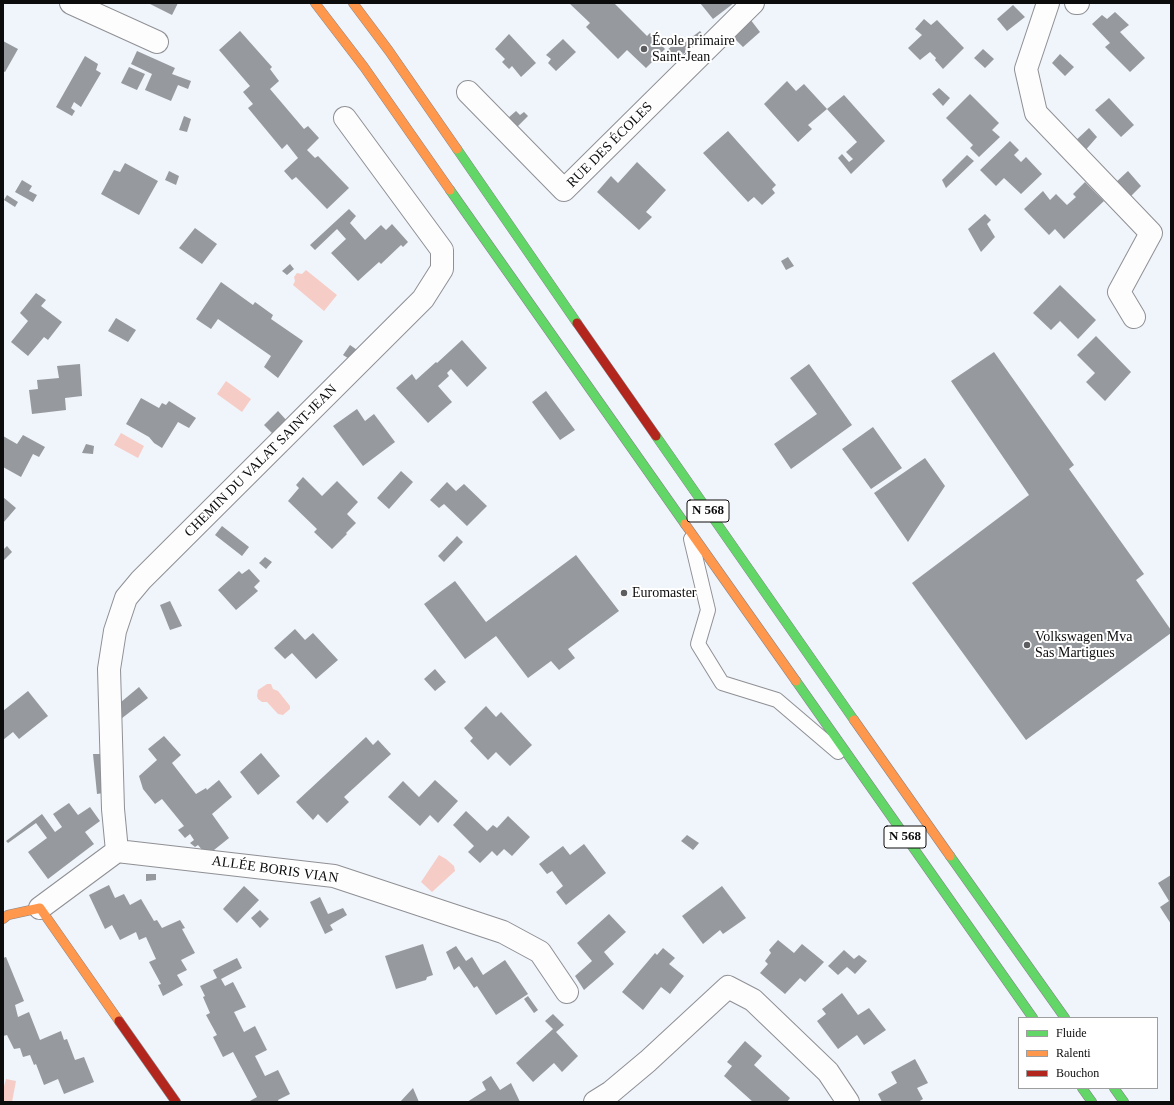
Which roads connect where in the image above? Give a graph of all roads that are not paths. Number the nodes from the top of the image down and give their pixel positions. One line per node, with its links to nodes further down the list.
1 (71, 3): 6 (street)
2 (315, 3): 10 (main road, N 568)
3 (353, 3): 17 (main road, N 568)
4 (753, 3): 7 (street, RUE DES ÉCOLES)
5 (1048, 3): 9 (street)
6 (157, 42)
7 (468, 92)
8 (345, 118): 12 (street, CHEMIN DU VALAT SAINT-JEAN)
9 (1134, 317)
10 (688, 529): 11 (main road, N 568); 11 (lane)
11 (855, 766): 16 (main road, N 568)
12 (117, 851): 13 (street); 15 (street, ALLÉE BORIS VIAN)
13 (40, 908): 14 (main road); 20 (main road)
14 (3, 919)
15 (567, 992)
16 (1032, 1017)
17 (1064, 1017)
18 (1083, 1089): 23 (main road)
19 (1115, 1089): 24 (main road)
20 (176, 1102)
21 (595, 1102): 22 (street)
22 (848, 1102)
23 (1092, 1102)
24 (1124, 1102)

